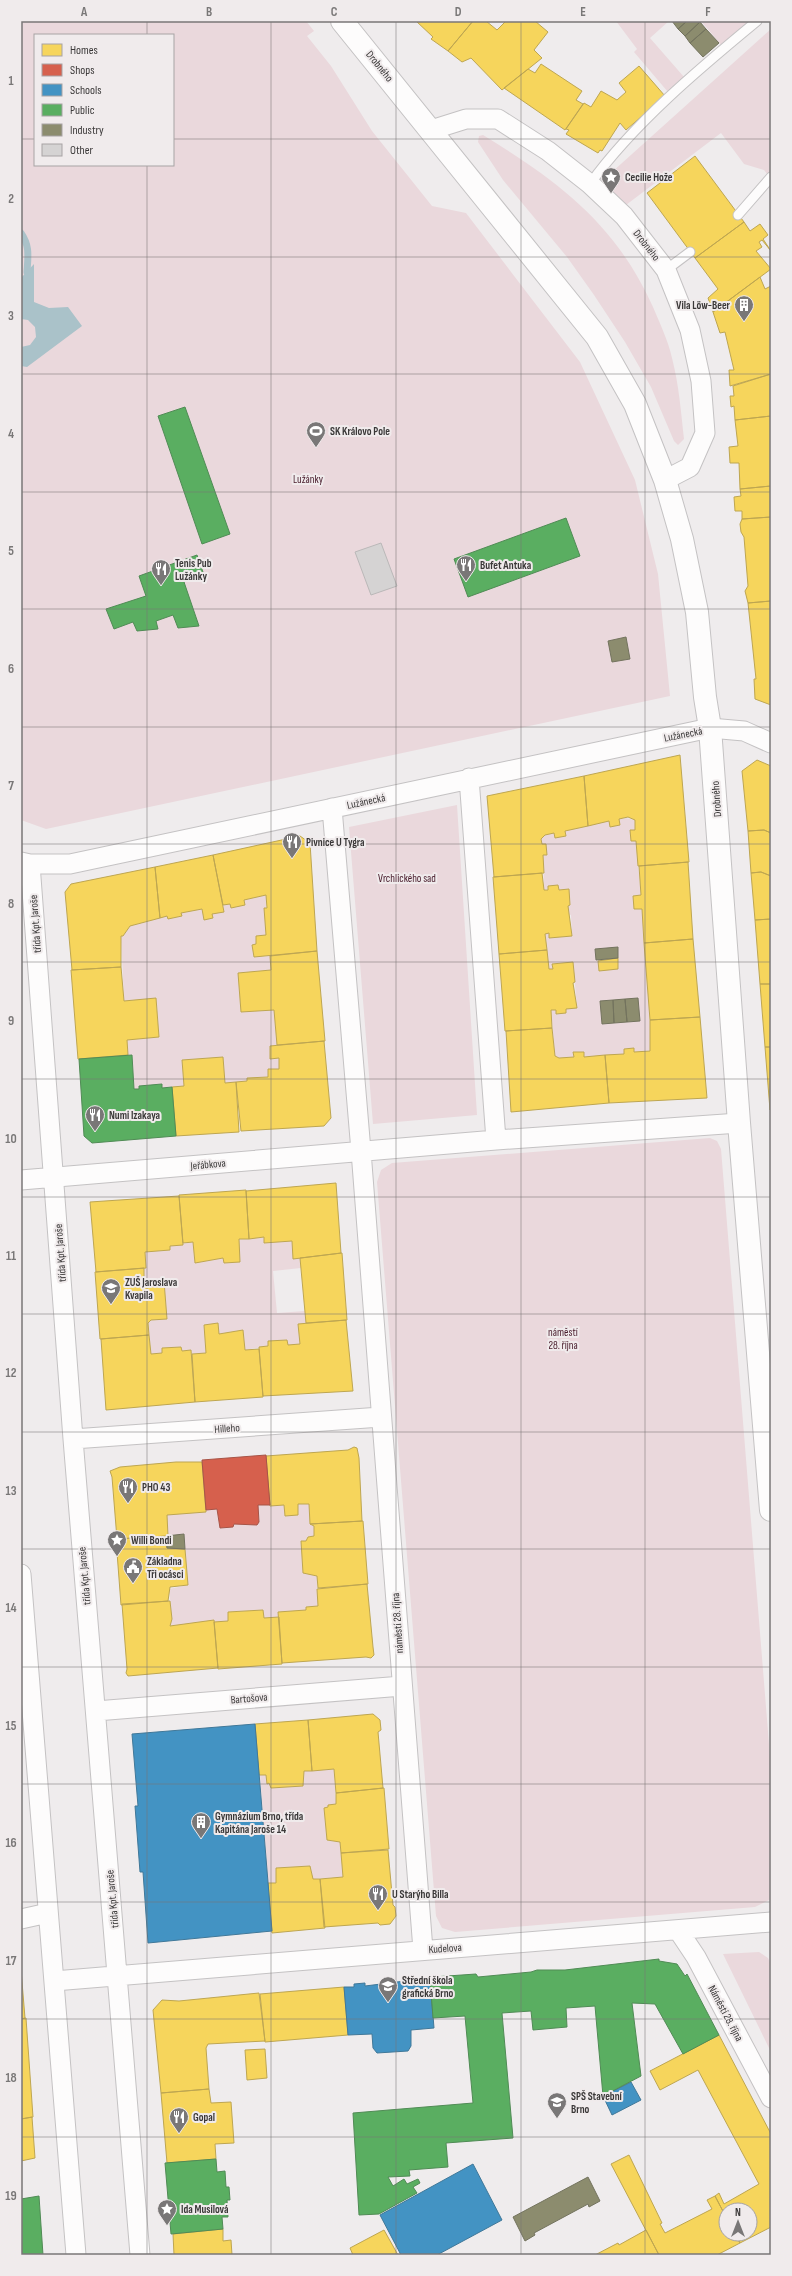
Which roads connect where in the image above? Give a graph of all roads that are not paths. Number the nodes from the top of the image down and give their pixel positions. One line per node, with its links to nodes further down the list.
1 (343, 21): 3 (street, Drobného)
2 (757, 21): 5 (lane)
3 (431, 130): 5 (street, Drobného); 9 (street, Drobného)
4 (771, 177): 6 (lane)
5 (590, 184): 8 (street, Drobného)
6 (738, 215)
7 (690, 252): 8 (lane)
8 (666, 270): 9 (street, Drobného)
9 (665, 480): 10 (street, Drobného)
10 (710, 728): 11 (street, Lužánecká); 12 (street, Lužánecká); 15 (street, Drobného)
11 (771, 743)
12 (469, 778): 13 (street, Lužánecká); 16 (street)
13 (332, 808): 14 (street, Lužánecká); 17 (street)
14 (26, 863): 18 (street, třída Kpt. Jaroše)
15 (739, 1123): 16 (street); 22 (street)
16 (496, 1140): 17 (street)
17 (361, 1151): 18 (street, Jeřábkova); 20 (street, náměstí 28. října)
18 (55, 1176): 19 (street); 21 (street, třída Kpt. Jaroše)
19 (21, 1180)
20 (381, 1417): 21 (street, Hilleho); 24 (street, náměstí 28. října)
21 (73, 1439): 25 (street, třída Kpt. Jaroše)
22 (771, 1510)
23 (21, 1574): 26 (street)
24 (402, 1686): 25 (street, Bartošova); 30 (street, náměstí 28. října)
25 (96, 1710): 31 (street, třída Kpt. Jaroše)
26 (48, 1913): 27 (street); 32 (street)
27 (21, 1919)
28 (771, 1922): 29 (street, Kudelova)
29 (678, 1930): 30 (street, Kudelova); 33 (street, Náměstí 28. října)
30 (423, 1950): 31 (street, Kudelova)
31 (118, 1975): 32 (street); 35 (street, třída Kpt. Jaroše)
32 (54, 1981): 34 (street)
33 (771, 2098)
34 (76, 2255)
35 (140, 2255)

